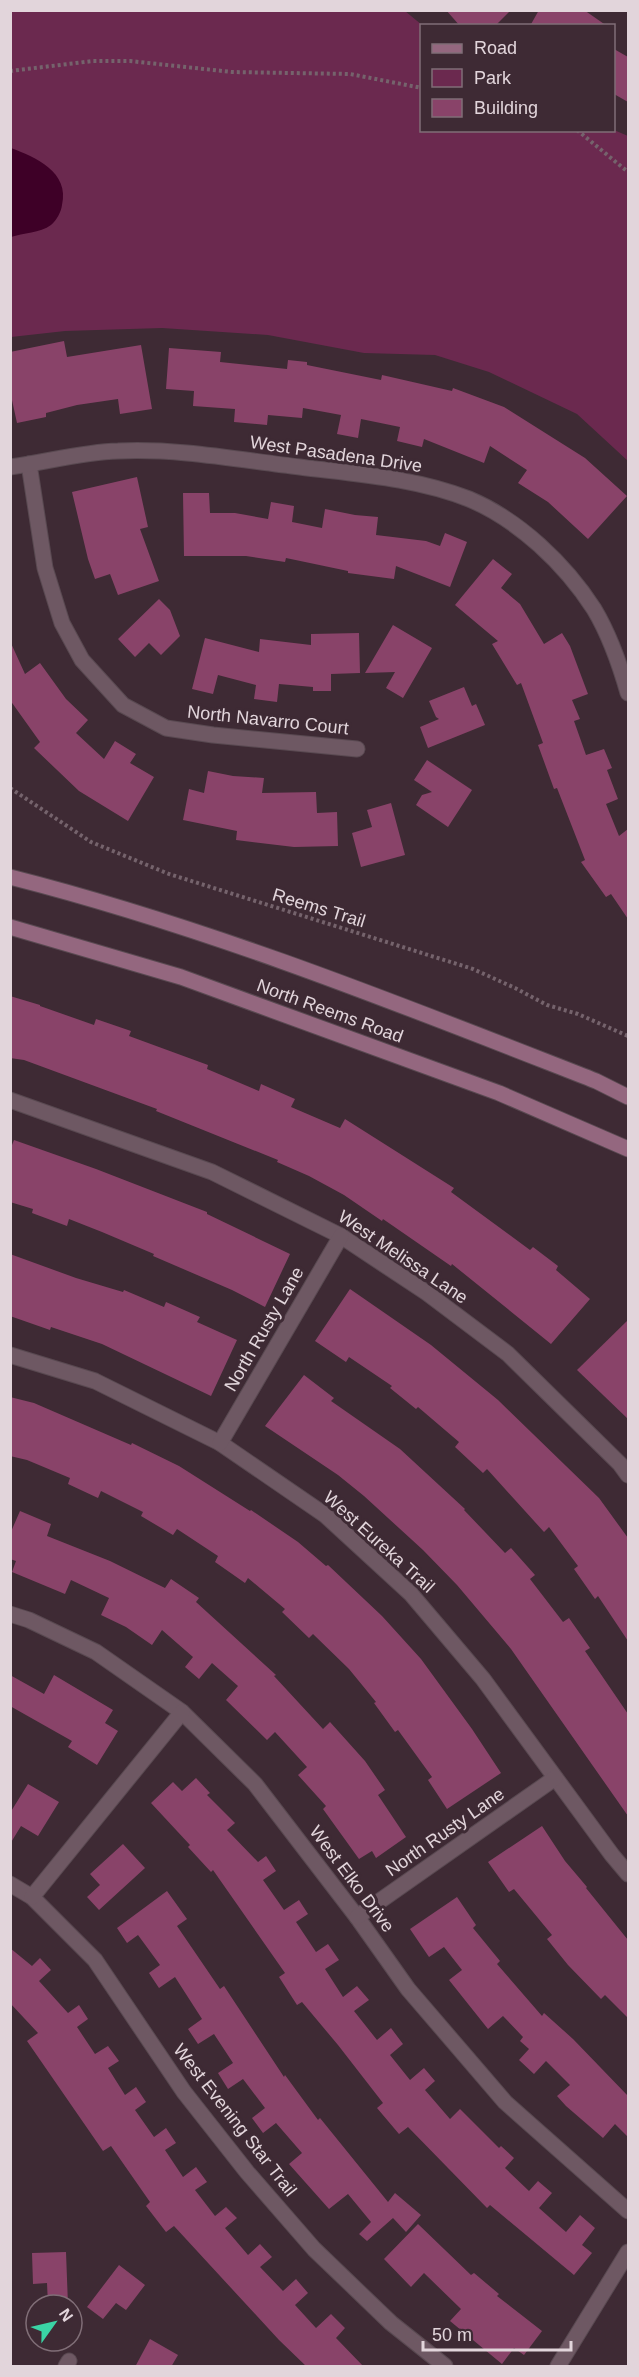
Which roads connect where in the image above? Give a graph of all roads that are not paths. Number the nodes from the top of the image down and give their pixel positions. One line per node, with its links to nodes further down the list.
1 (29, 464): 2 (street, West Pasadena Drive); 3 (street, West Pasadena Drive); 5 (street, North Navarro Court)
2 (10, 466)
3 (624, 663): 4 (street, West Pasadena Drive)
4 (628, 693)
5 (357, 749)
6 (10, 877): 8 (main road, North Reems Road)
7 (10, 927): 10 (main road, North Reems Road)
8 (628, 1097)
9 (10, 1100): 11 (street, West Melissa Lane)
10 (628, 1149)
11 (341, 1236): 13 (street, North Rusty Lane); 14 (street, West Melissa Lane)
12 (10, 1355): 13 (street, West Eureka Trail)
13 (220, 1443): 17 (street, West Eureka Trail)
14 (626, 1465)
15 (10, 1614): 16 (street, West Elko Drive)
16 (182, 1713): 20 (street); 21 (street, West Elko Drive)
17 (555, 1778): 18 (street, West Eureka Trail); 21 (street, North Rusty Lane)
18 (628, 1874)
19 (10, 1884): 20 (street, West Evening Star Trail)
20 (32, 1897): 24 (street, West Evening Star Trail)
21 (357, 1917): 22 (street, West Elko Drive)
22 (628, 2211)
23 (628, 2252): 25 (street)
24 (445, 2367)
25 (558, 2367)

